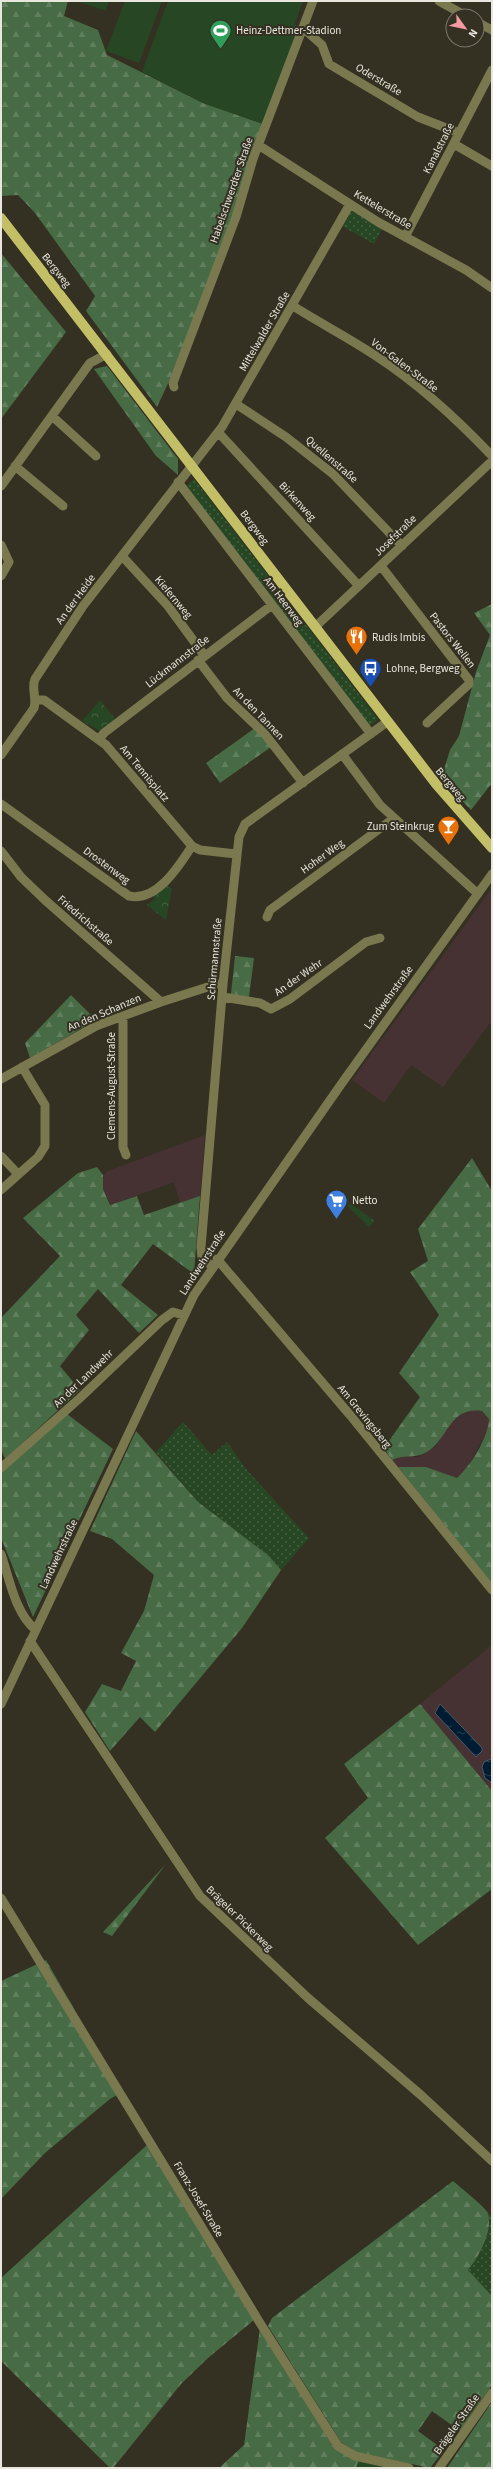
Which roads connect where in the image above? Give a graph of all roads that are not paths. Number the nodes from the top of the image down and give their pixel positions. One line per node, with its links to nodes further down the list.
1 (313, 1): 4 (street, Habelschwerdter Straße)
2 (439, 1): 3 (street)
3 (452, 8)
4 (303, 28): 6 (street, Oderstraße); 16 (street, Habelschwerdter Straße)
5 (492, 71): 6 (street, Kanalstraße)
6 (459, 133): 7 (street, Kanalstraße)
7 (454, 144): 9 (street); 12 (street, Kanalstraße)
8 (263, 148): 10 (street, Kettelerstraße)
9 (492, 166)
10 (350, 204): 12 (street, Kettelerstraße); 14 (street, Mittelwalder Straße)
11 (1, 218): 15 (main road, Bergweg)
12 (405, 236): 13 (street, Kettelerstraße)
13 (492, 288)
14 (293, 306): 17 (street, Mittelwalder Straße); 21 (street, Von-Galen-Straße)
15 (107, 354): 18 (street); 24 (main road, Bergweg)
16 (174, 387)
17 (236, 404): 19 (street, Mittelwalder Straße); 29 (street, Quellenstraße)
18 (52, 416): 20 (street); 23 (street)
19 (218, 432): 24 (street, Mittelwalder Straße); 33 (street, Birkenweg)
20 (96, 456)
21 (492, 456)
22 (492, 461): 29 (street, Josefstraße)
23 (15, 466): 26 (street); 27 (street)
24 (193, 466): 25 (street, An der Heide); 35 (main road, Bergweg)
25 (178, 482): 30 (street, An der Heide); 34 (street, Am Heerweg)
26 (1, 486)
27 (63, 506)
28 (1, 545): 32 (street)
29 (402, 546): 31 (street, Josefstraße)
30 (122, 556): 36 (street, Kiefernweg); 37 (street, An der Heide)
31 (381, 566): 33 (street, Josefstraße); 39 (street, Pastors Wellen)
32 (1, 576)
33 (359, 586): 35 (street, Josefstraße)
34 (272, 605): 36 (street, Lückmannstraße); 40 (street, Am Heerweg)
35 (315, 627): 38 (main road, Bergweg)
36 (201, 657): 41 (street, Lückmannstraße); 44 (street, An den Tannen)
37 (36, 700): 41 (street, Am Tennisplatz); 43 (street)
38 (387, 722): 40 (street, Schürmannstraße); 48 (main road, Bergweg)
39 (427, 723)
40 (371, 734): 42 (street, Schürmannstraße)
41 (99, 739): 47 (street, Am Tennisplatz)
42 (342, 754): 44 (street, Schürmannstraße); 46 (street)
43 (1, 755)
44 (303, 783): 50 (street, Schürmannstraße)
45 (1, 804): 47 (street, Drostenweg)
46 (394, 818): 52 (street); 53 (street, Hoher Weg)
47 (192, 846): 50 (street)
48 (492, 848)
49 (1, 851): 57 (street, Friedrichstraße)
50 (236, 854): 55 (street, Schürmannstraße)
51 (492, 874): 52 (street, Landwehrstraße)
52 (478, 894): 65 (street, Landwehrstraße)
53 (267, 917)
54 (380, 938): 56 (street, An der Wehr)
55 (223, 984): 56 (street, Schürmannstraße); 57 (street, An den Schanzen)
56 (223, 997): 65 (street, Schürmannstraße)
57 (161, 1002): 58 (street, An den Schanzen)
58 (123, 1016): 59 (street, An den Schanzen); 61 (street, Clemens-August-Straße)
59 (22, 1067): 60 (street, An den Schanzen); 63 (street)
60 (1, 1079)
61 (126, 1155)
62 (1, 1156): 63 (street)
63 (18, 1174): 64 (street)
64 (1, 1190)
65 (215, 1262): 66 (street, Landwehrstraße); 69 (street, Am Grevingsberg)
66 (183, 1315): 67 (street, An der Landwehr); 70 (street, Landwehrstraße)
67 (1, 1468)
68 (1, 1554): 70 (street)
69 (492, 1590)
70 (36, 1630): 71 (street, Landwehrstraße)
71 (30, 1641): 72 (street, Landwehrstraße); 74 (street, Brägeler Pickerweg)
72 (1, 1704)
73 (1, 1898): 76 (street, Franz-Josef-Straße)
74 (490, 2155)
75 (492, 2393): 77 (street, Brägeler Straße)
76 (410, 2468)
77 (439, 2468)

